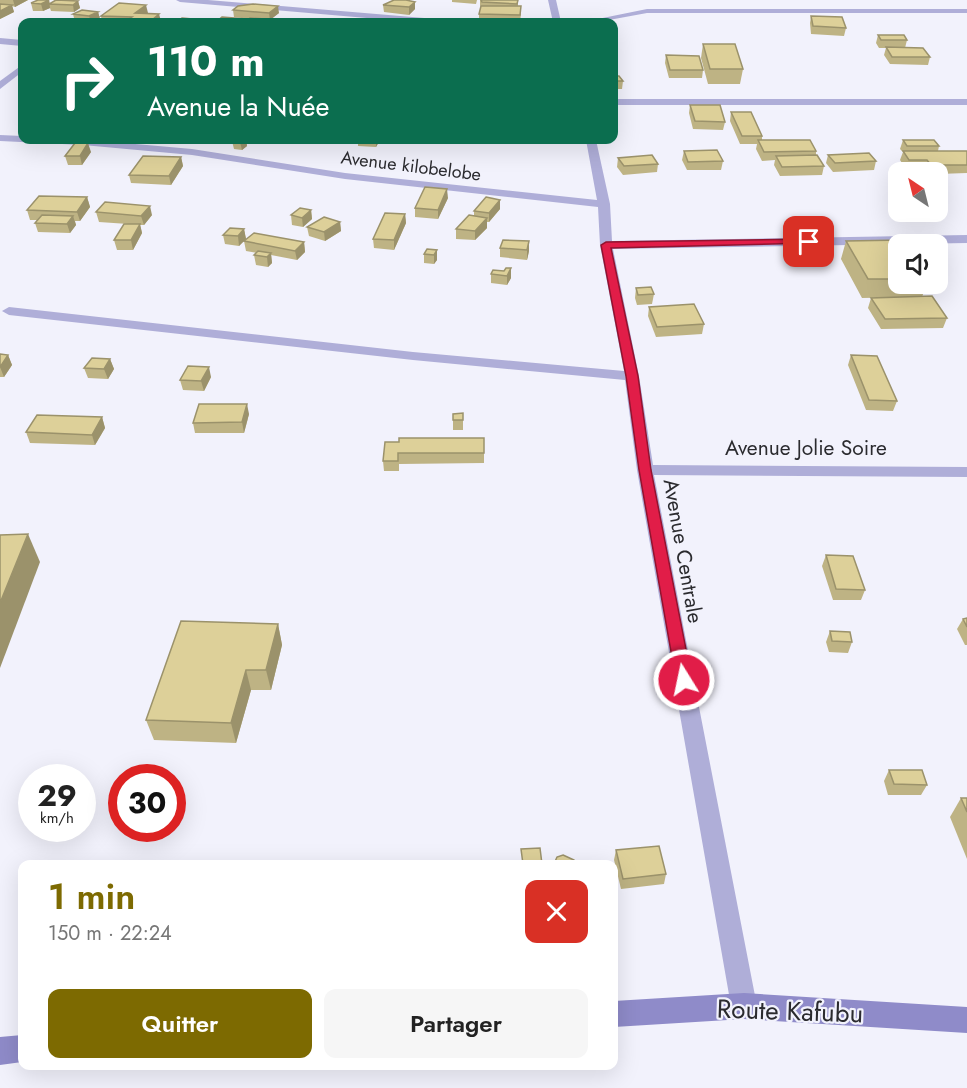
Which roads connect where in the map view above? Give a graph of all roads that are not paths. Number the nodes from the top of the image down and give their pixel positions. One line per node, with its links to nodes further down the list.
1 (180, 0): 4 (street)
2 (552, 0): 5 (street)
3 (967, 11): 6 (street)
4 (389, 18)
5 (556, 18)
6 (606, 18)
7 (0, 41): 8 (street)
8 (18, 43)
9 (18, 71): 10 (street)
10 (0, 86)
11 (618, 102): 12 (street)
12 (967, 102)
13 (0, 138): 14 (street, Avenue kilobelobe)
14 (18, 139)
15 (105, 144): 17 (street, Avenue kilobelobe)
16 (592, 144): 17 (street, Avenue Centrale)
17 (604, 204): 19 (street, Avenue Centrale)
18 (967, 239): 19 (street)
19 (606, 245): 21 (street, Avenue Centrale)
20 (9, 311): 21 (street)
21 (632, 376): 22 (street, Avenue Centrale)
22 (645, 470): 23 (street, Avenue Jolie Soire); 24 (street, Avenue Centrale)
23 (967, 472)
24 (744, 1006): 25 (main road, Route Kafubu); 26 (main road, Route Kafubu)
25 (618, 1014)
26 (967, 1020)
27 (18, 1049): 28 (main road)
28 (0, 1051)

